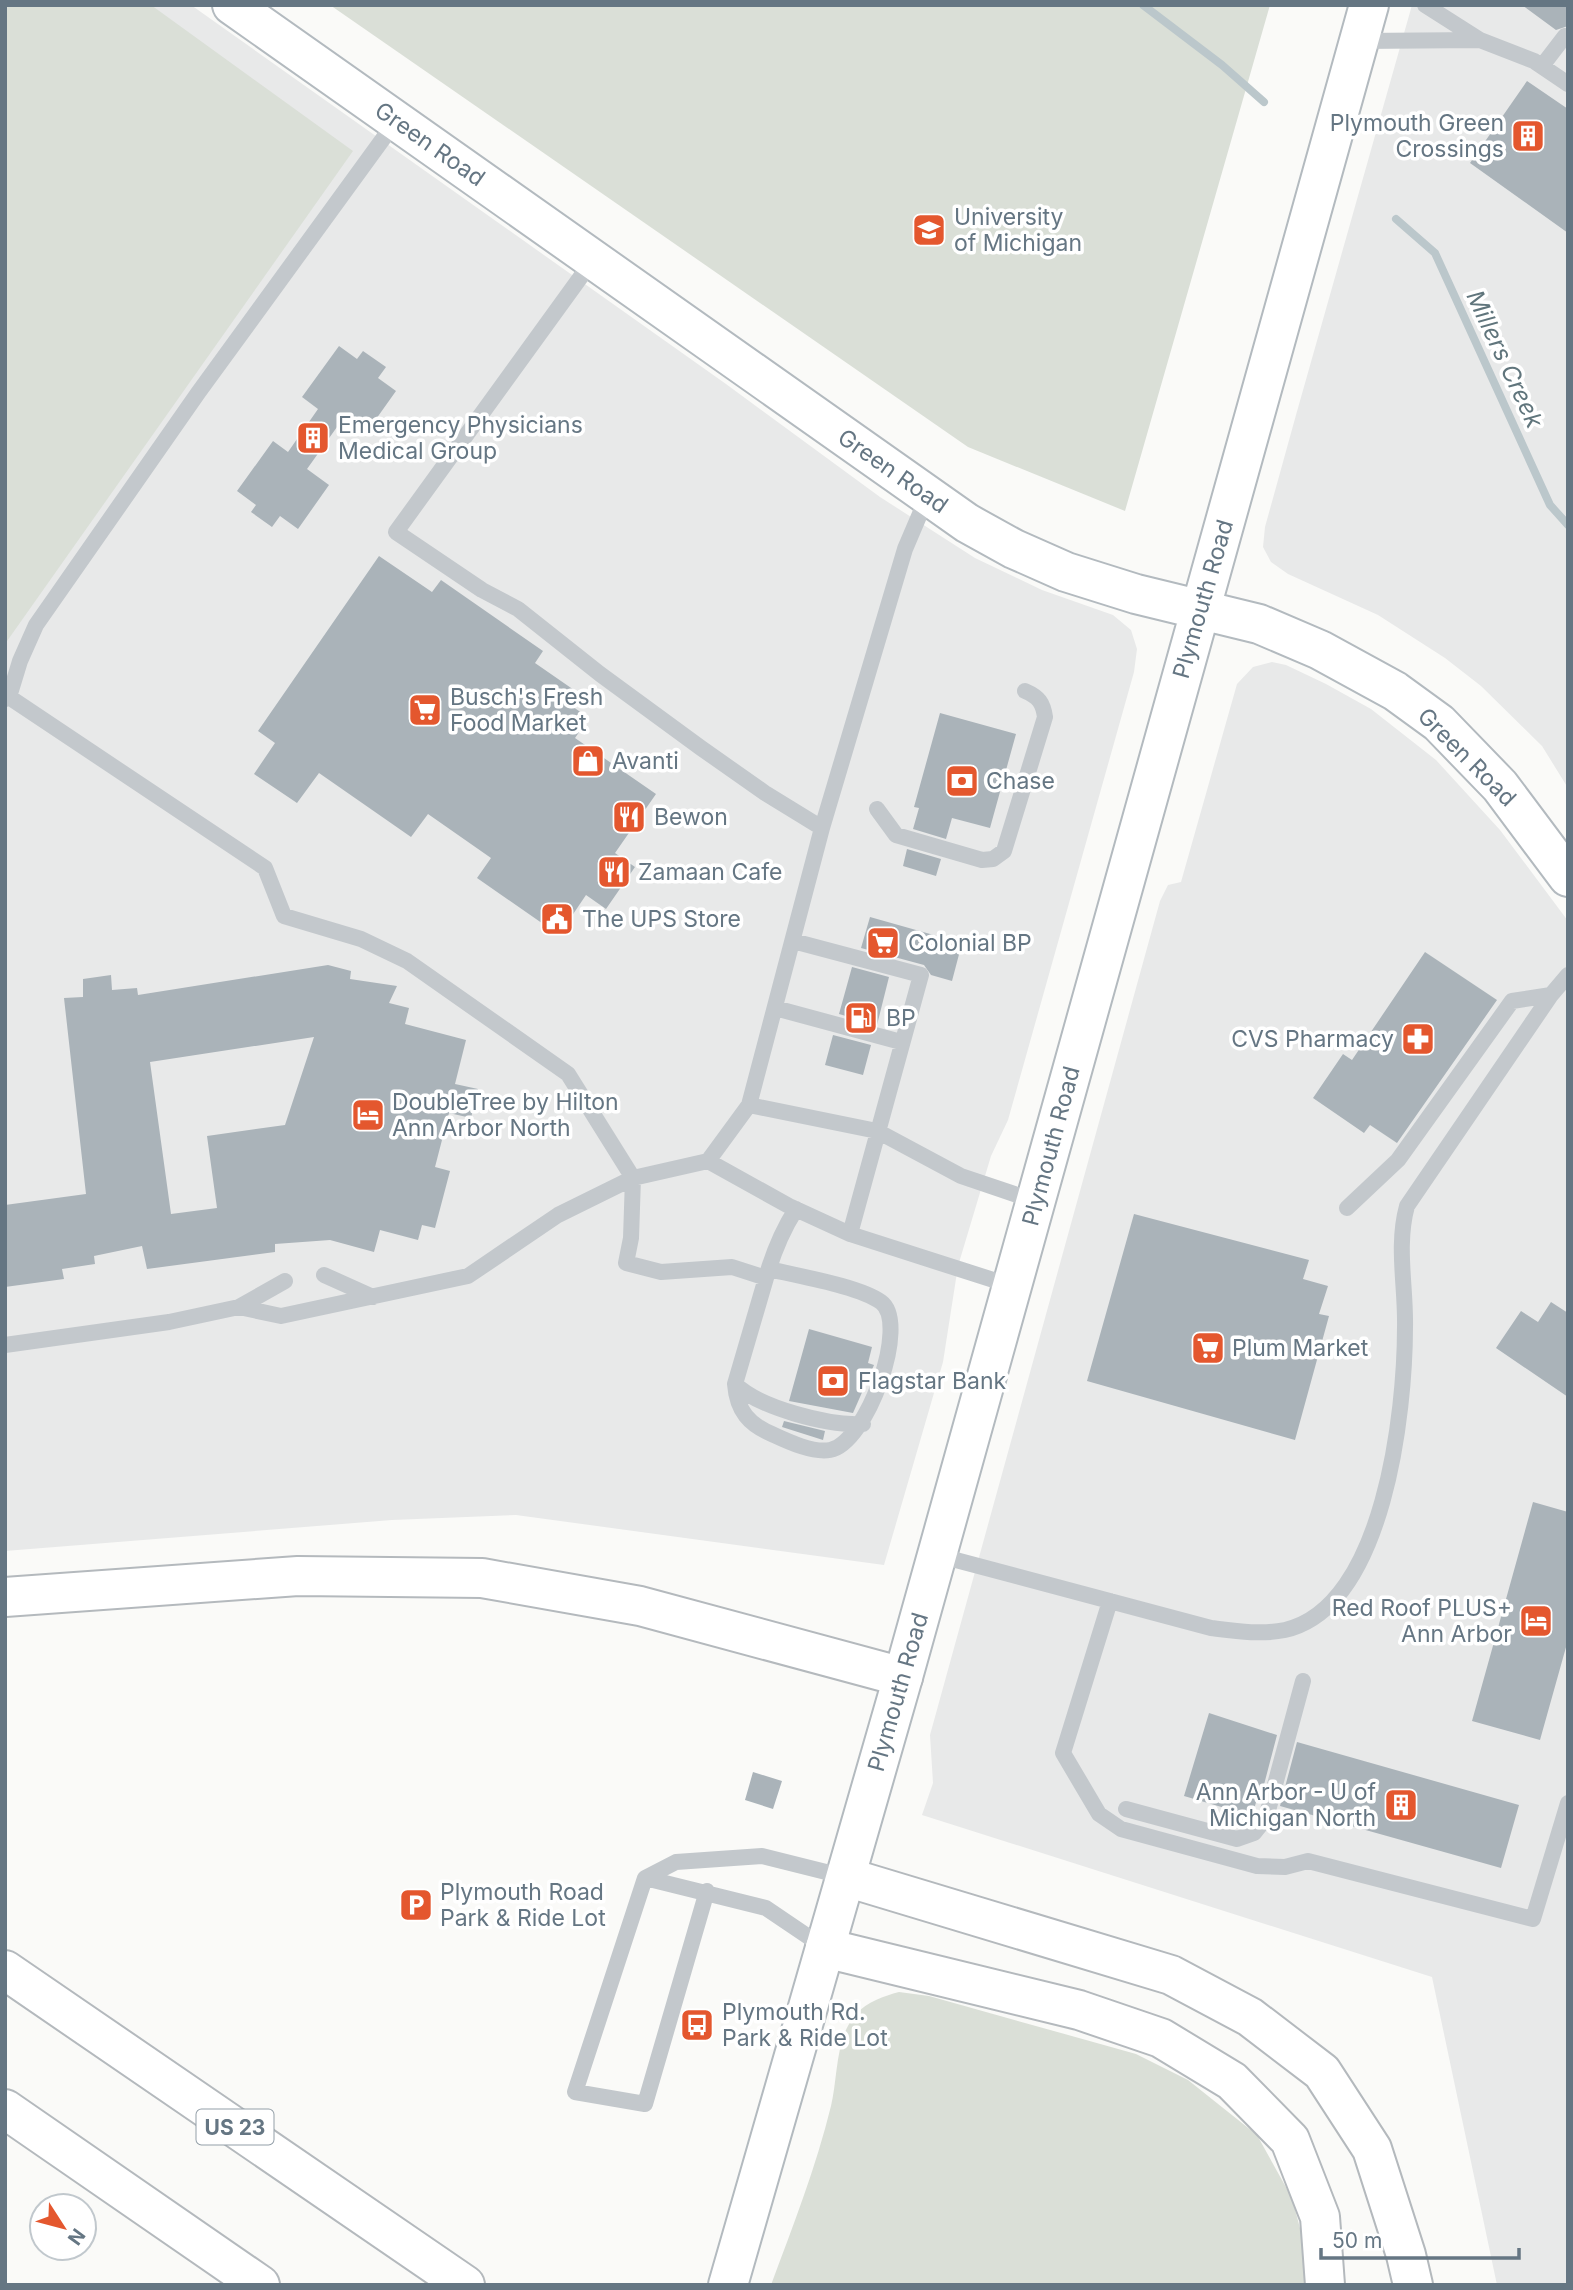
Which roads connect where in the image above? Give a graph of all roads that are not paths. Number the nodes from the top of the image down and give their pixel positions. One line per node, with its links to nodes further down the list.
1 (232, 5): 8 (main road, Green Road)
2 (1425, 5): 5 (lane)
3 (1364, 23): 5 (lane); 11 (main road, Plymouth Road)
4 (1565, 36): 6 (lane)
5 (1480, 40): 6 (lane)
6 (1542, 66): 7 (lane)
7 (1568, 84)
8 (396, 121): 9 (main road, Green Road); 13 (lane)
9 (593, 260): 10 (main road, Green Road); 15 (lane)
10 (928, 495): 11 (main road, Green Road); 15 (lane)
11 (1200, 610): 16 (main road, Green Road); 26 (main road, Plymouth Road)
12 (1026, 691): 14 (lane)
13 (7, 698): 25 (lane)
14 (877, 809)
15 (822, 828): 17 (lane)
16 (1568, 877)
17 (793, 941): 20 (lane); 21 (lane)
18 (1568, 975): 19 (lane)
19 (1551, 995): 27 (lane); 41 (lane)
20 (775, 1008): 21 (lane); 22 (lane)
21 (901, 1042): 23 (lane)
22 (749, 1105): 23 (lane); 24 (lane)
23 (877, 1131): 26 (lane); 29 (lane)
24 (708, 1161): 25 (lane); 28 (lane)
25 (633, 1178): 30 (lane); 34 (lane)
26 (1035, 1201): 33 (main road, Plymouth Road)
27 (1347, 1208)
28 (796, 1209): 29 (lane); 30 (lane)
29 (850, 1234): 33 (lane)
30 (767, 1273): 37 (lane); 38 (lane)
31 (324, 1275): 34 (lane)
32 (285, 1281): 35 (lane)
33 (1012, 1286): 39 (main road, Plymouth Road)
34 (373, 1297): 35 (lane)
35 (239, 1307): 36 (lane)
36 (5, 1345)
37 (735, 1384): 38 (lane); 38 (lane)
38 (863, 1424)
39 (937, 1555): 41 (lane); 42 (main road, Plymouth Road)
40 (5, 1597): 42 (main road)
41 (1110, 1601): 44 (lane)
42 (903, 1677): 46 (main road, Plymouth Road)
43 (1303, 1681): 45 (lane)
44 (1568, 1803)
45 (1126, 1809)
46 (846, 1877): 47 (lane); 49 (main road, Plymouth Road); 56 (main road)
47 (645, 1878): 48 (lane); 48 (lane)
48 (707, 1891): 49 (lane)
49 (825, 1948): 54 (main road, Plymouth Road); 55 (main road)
50 (5, 1970): 53 (main road, US 23)
51 (5, 2109): 52 (main road)
52 (260, 2285)
53 (465, 2285)
54 (728, 2285)
55 (1325, 2285)
56 (1413, 2285)

